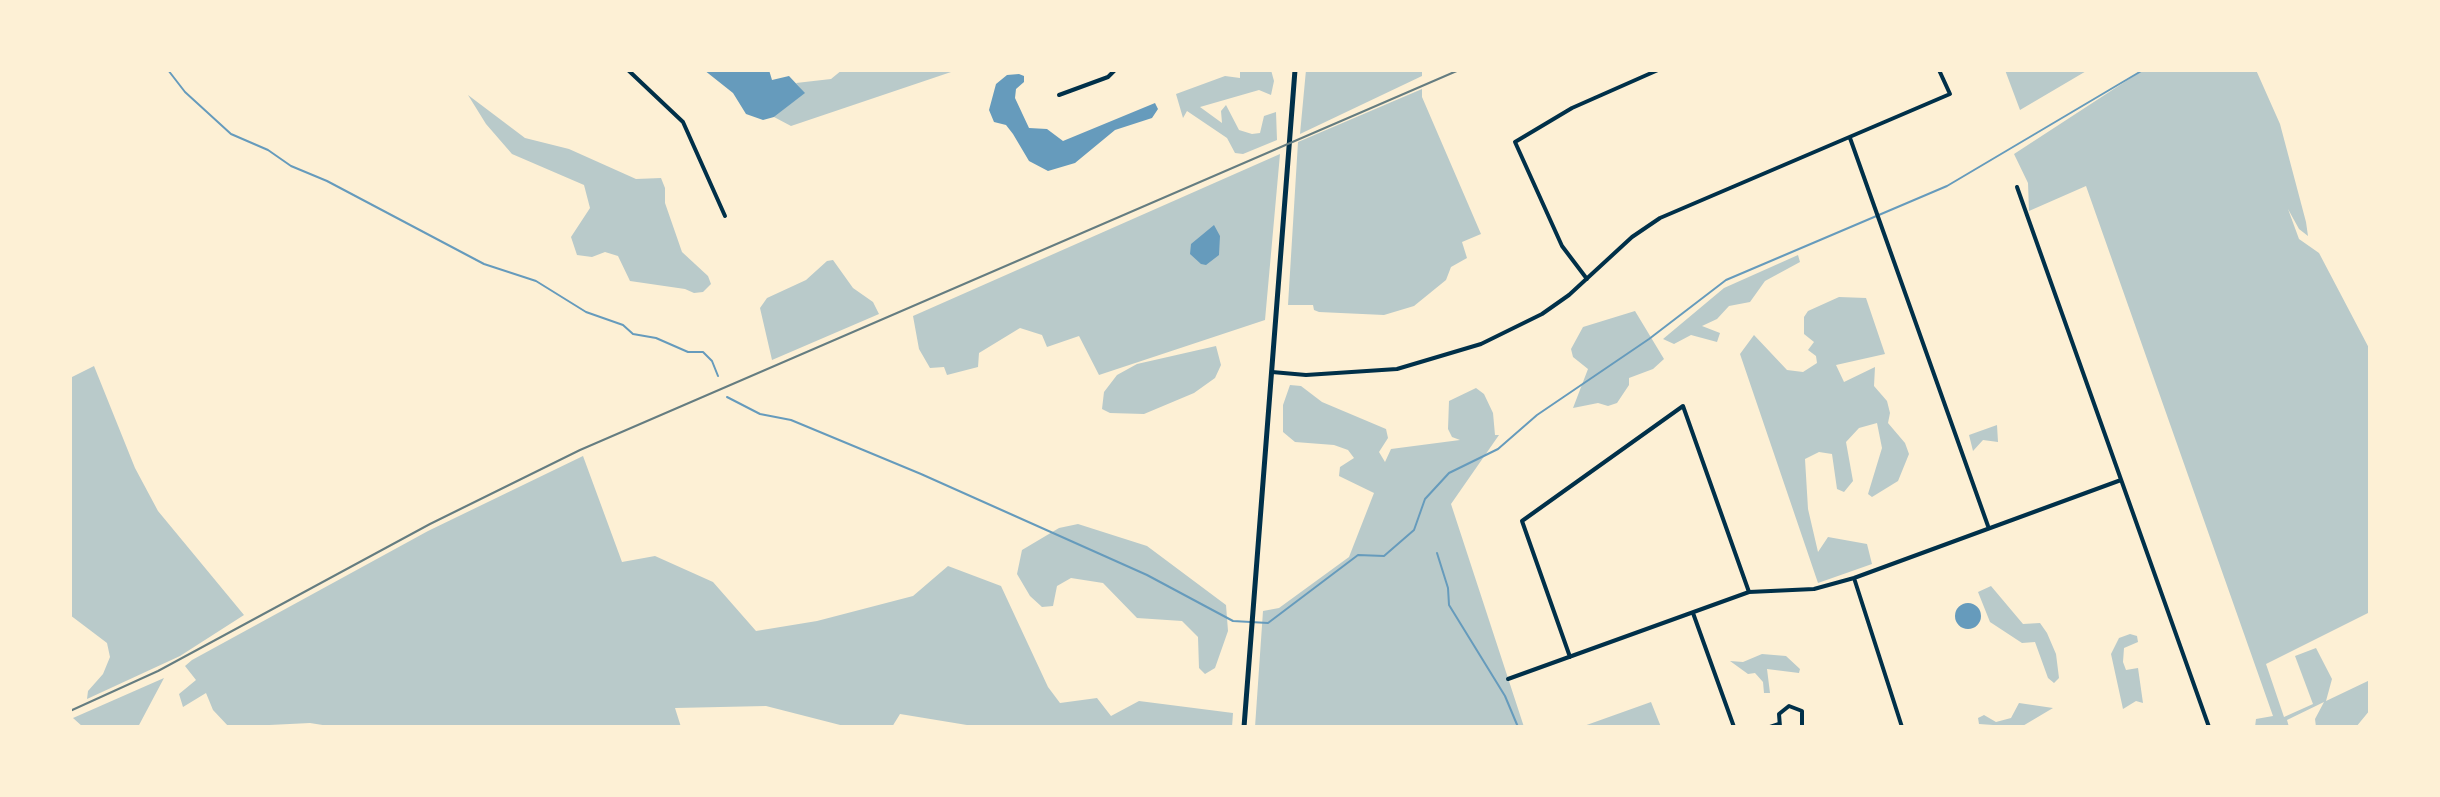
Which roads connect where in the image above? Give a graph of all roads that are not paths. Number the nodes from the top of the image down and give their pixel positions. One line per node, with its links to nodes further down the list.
1 (628, 70): 9 (street)
2 (1115, 70): 6 (street)
3 (1295, 70): 11 (main road)
4 (1658, 70): 10 (street)
5 (1939, 70): 7 (street)
6 (1059, 95)
7 (1850, 138): 10 (street); 13 (street)
8 (2017, 187): 12 (street)
9 (725, 216)
10 (1587, 279): 11 (street)
11 (1272, 372): 20 (main road)
12 (2121, 480): 13 (street); 25 (street)
13 (1988, 526): 14 (street)
14 (1854, 578): 15 (street); 24 (street)
15 (1749, 592): 16 (street); 17 (street)
16 (1693, 613): 17 (street); 21 (street)
17 (1570, 657): 18 (street)
18 (1508, 679)
19 (1779, 725): 22 (street); 23 (street)
20 (1244, 727)
21 (1734, 727)
22 (1770, 727)
23 (1802, 727)
24 (1902, 727)
25 (2209, 727)

